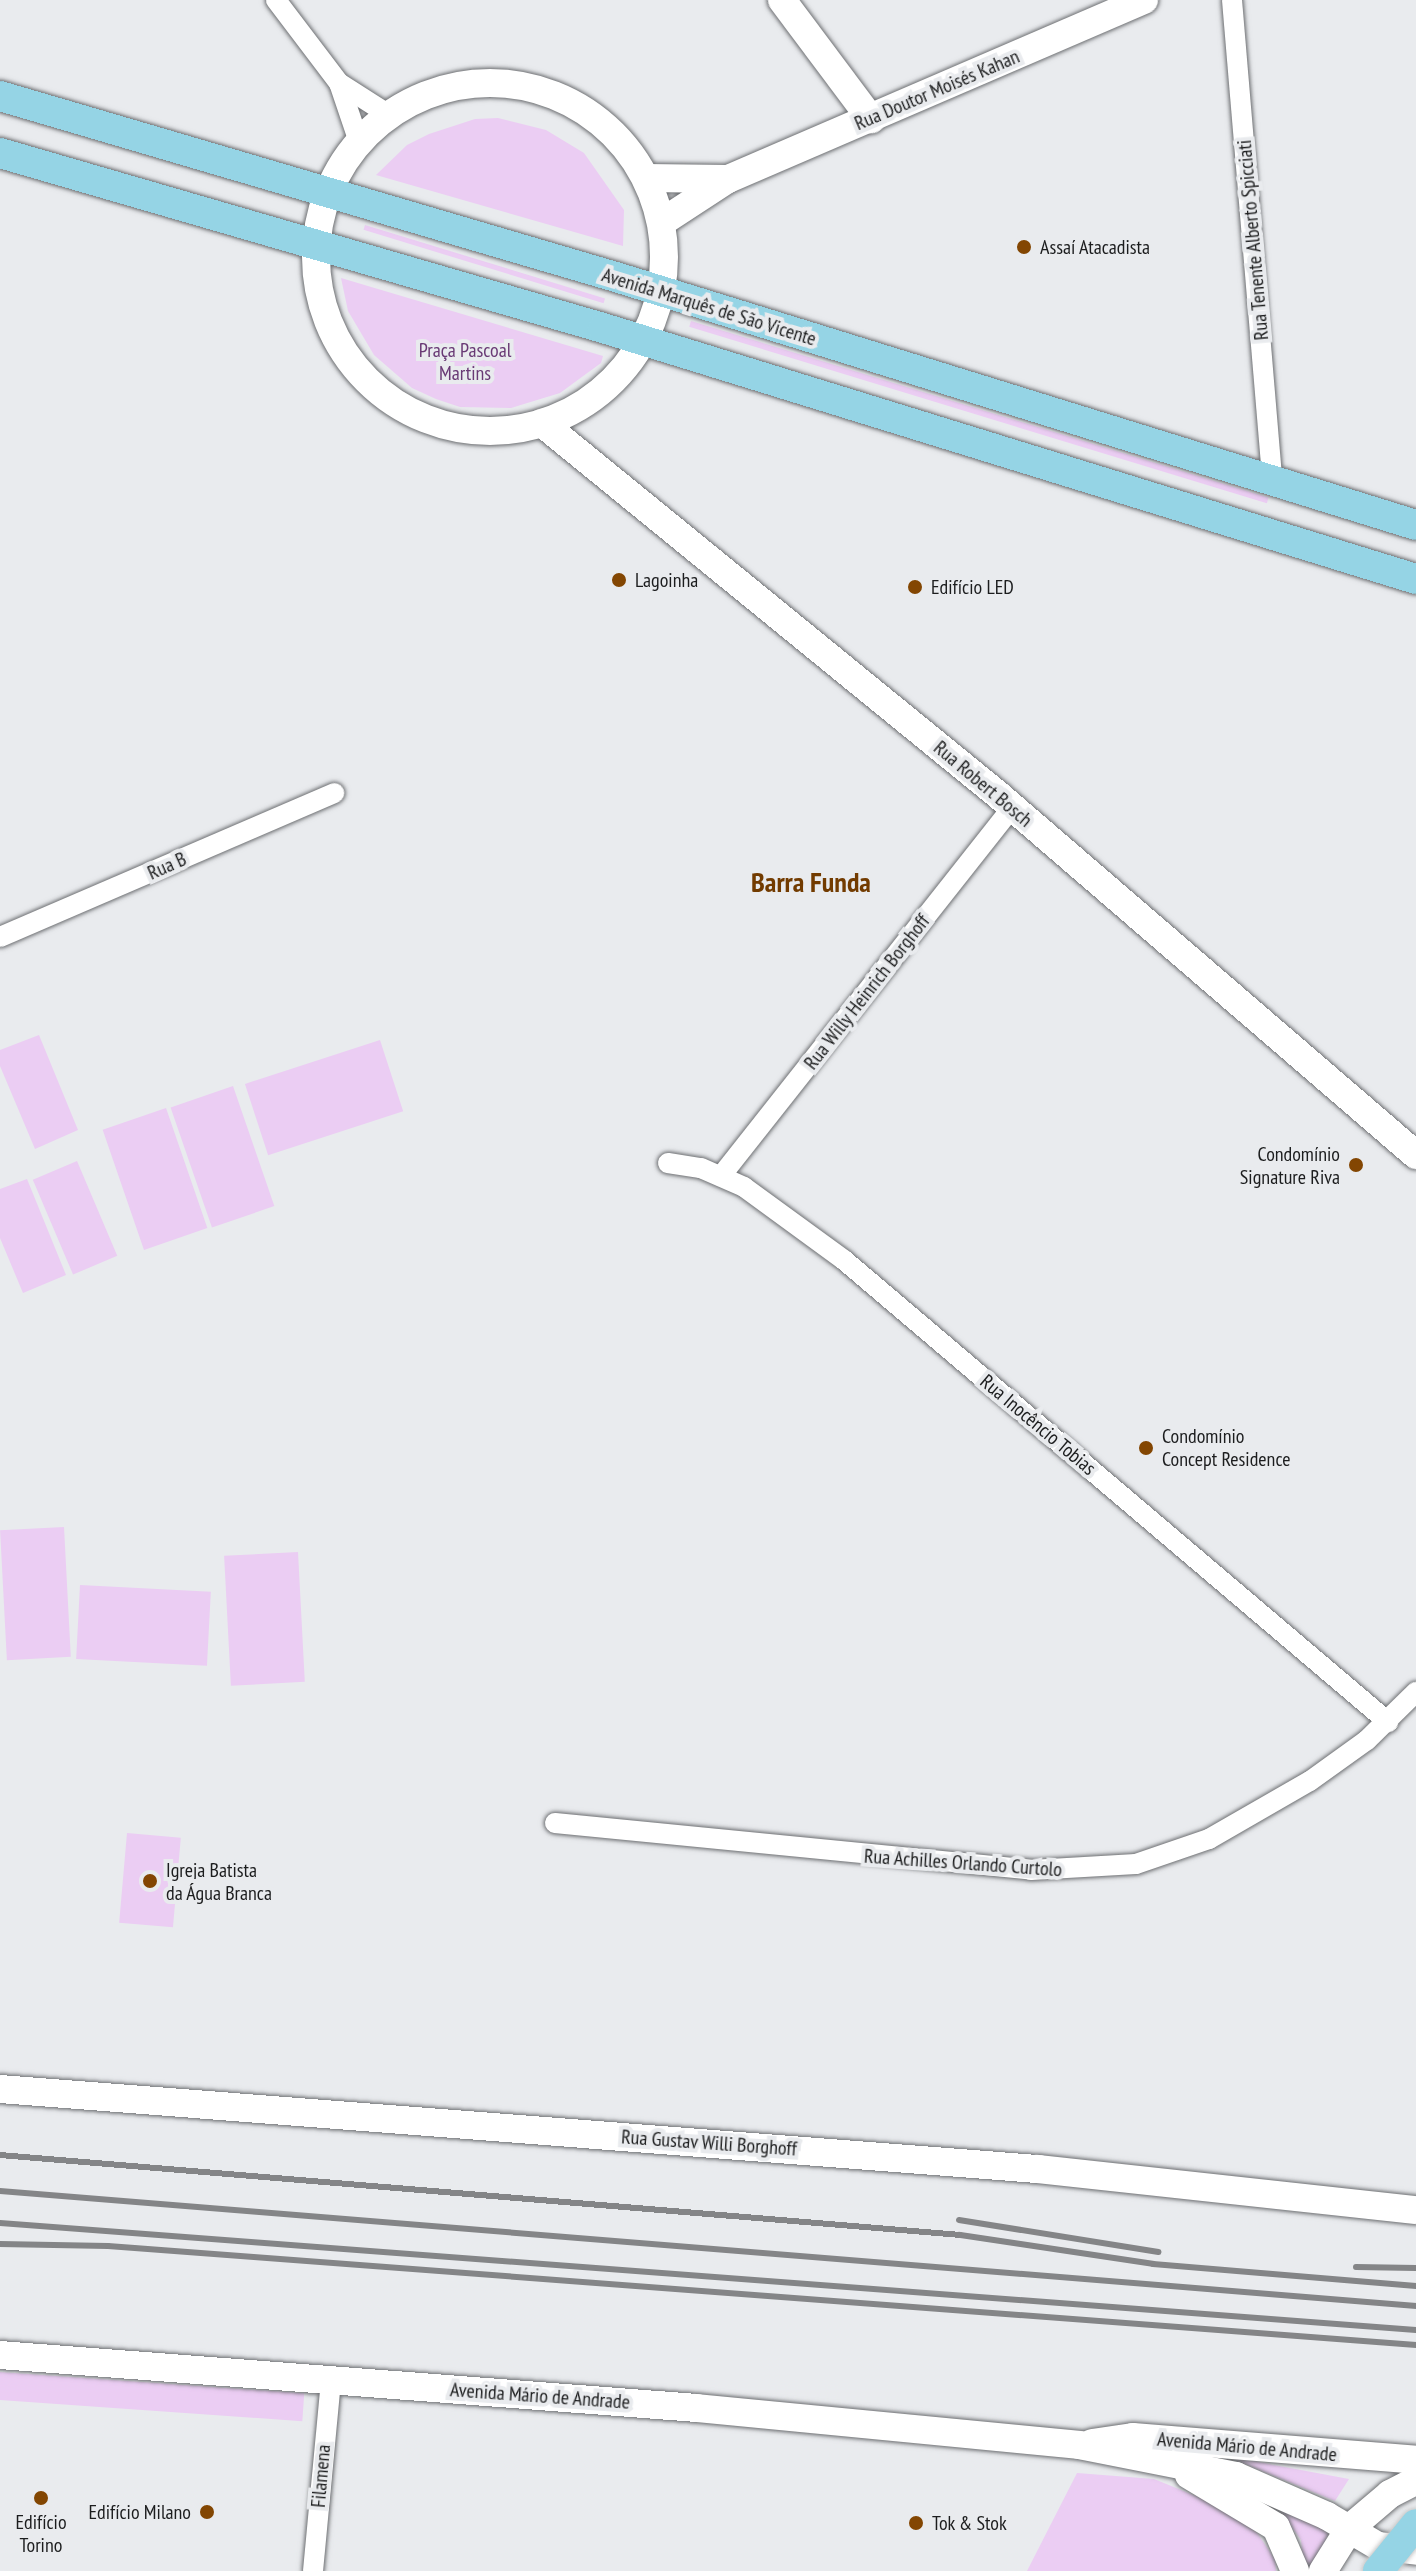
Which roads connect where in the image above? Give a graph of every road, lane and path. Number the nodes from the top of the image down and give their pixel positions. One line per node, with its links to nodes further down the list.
1 (276, 0): 5 (street)
2 (782, 0): 8 (street)
3 (1144, 0): 8 (street, Rua Doutor Moisés Kahan)
4 (1232, 0): 19 (street, Rua Tenente Alberto Spicciati)
5 (339, 83): 7 (street); 9 (street)
6 (0, 96): 13 (main road, Avenida Marquês de São Vicente)
7 (389, 115): 9 (street); 11 (street)
8 (871, 119): 12 (street, Rua Doutor Moisés Kahan)
9 (359, 142): 13 (street)
10 (0, 153): 15 (main road)
11 (646, 178): 12 (street, Rua Doutor Moisés Kahan); 14 (street)
12 (728, 179): 14 (street, Rua Doutor Moisés Kahan)
13 (327, 194): 15 (street); 16 (main road, Avenida Marquês de São Vicente)
14 (662, 222): 16 (street)
15 (316, 244): 17 (main road); 18 (street)
16 (661, 293): 17 (street); 19 (main road, Avenida Marquês de São Vicente)
17 (643, 341): 18 (street); 21 (main road)
18 (542, 423): 23 (street, Rua Robert Bosch)
19 (1272, 481): 20 (main road, Avenida Marquês de São Vicente)
20 (1416, 525)
21 (1416, 579)
22 (334, 793): 24 (street, Rua B)
23 (1012, 808): 25 (street, Rua Robert Bosch); 27 (street, Rua Willy Heinrich Borghoff)
24 (0, 937)
25 (1416, 1155)
26 (668, 1163): 27 (street, Rua Inocêncio Tobias)
27 (721, 1176): 29 (street, Rua Inocêncio Tobias)
28 (1416, 1692): 29 (street, Rua Achilles Orlando Curtolo)
29 (1388, 1722): 30 (street, Rua Achilles Orlando Curtolo)
30 (555, 1823)
31 (0, 2089): 32 (street, Rua Gustav Willi Borghoff)
32 (1416, 2210)
33 (0, 2355): 34 (street, Avenida Mário de Andrade)
34 (331, 2381): 35 (street, Avenida Mário de Andrade); 41 (street, Filamena)
35 (1079, 2445): 36 (street, Avenida Mário de Andrade); 37 (street, Avenida Mário de Andrade)
36 (1160, 2460): 39 (street, Avenida Mário de Andrade); 42 (street)
37 (1413, 2475): 39 (street)
38 (1416, 2524): 44 (main road, bridge)
39 (1350, 2528): 40 (street, Avenida Mário de Andrade); 43 (street)
40 (1416, 2551)
41 (313, 2571)
42 (1295, 2571)
43 (1323, 2571)
44 (1378, 2571)

